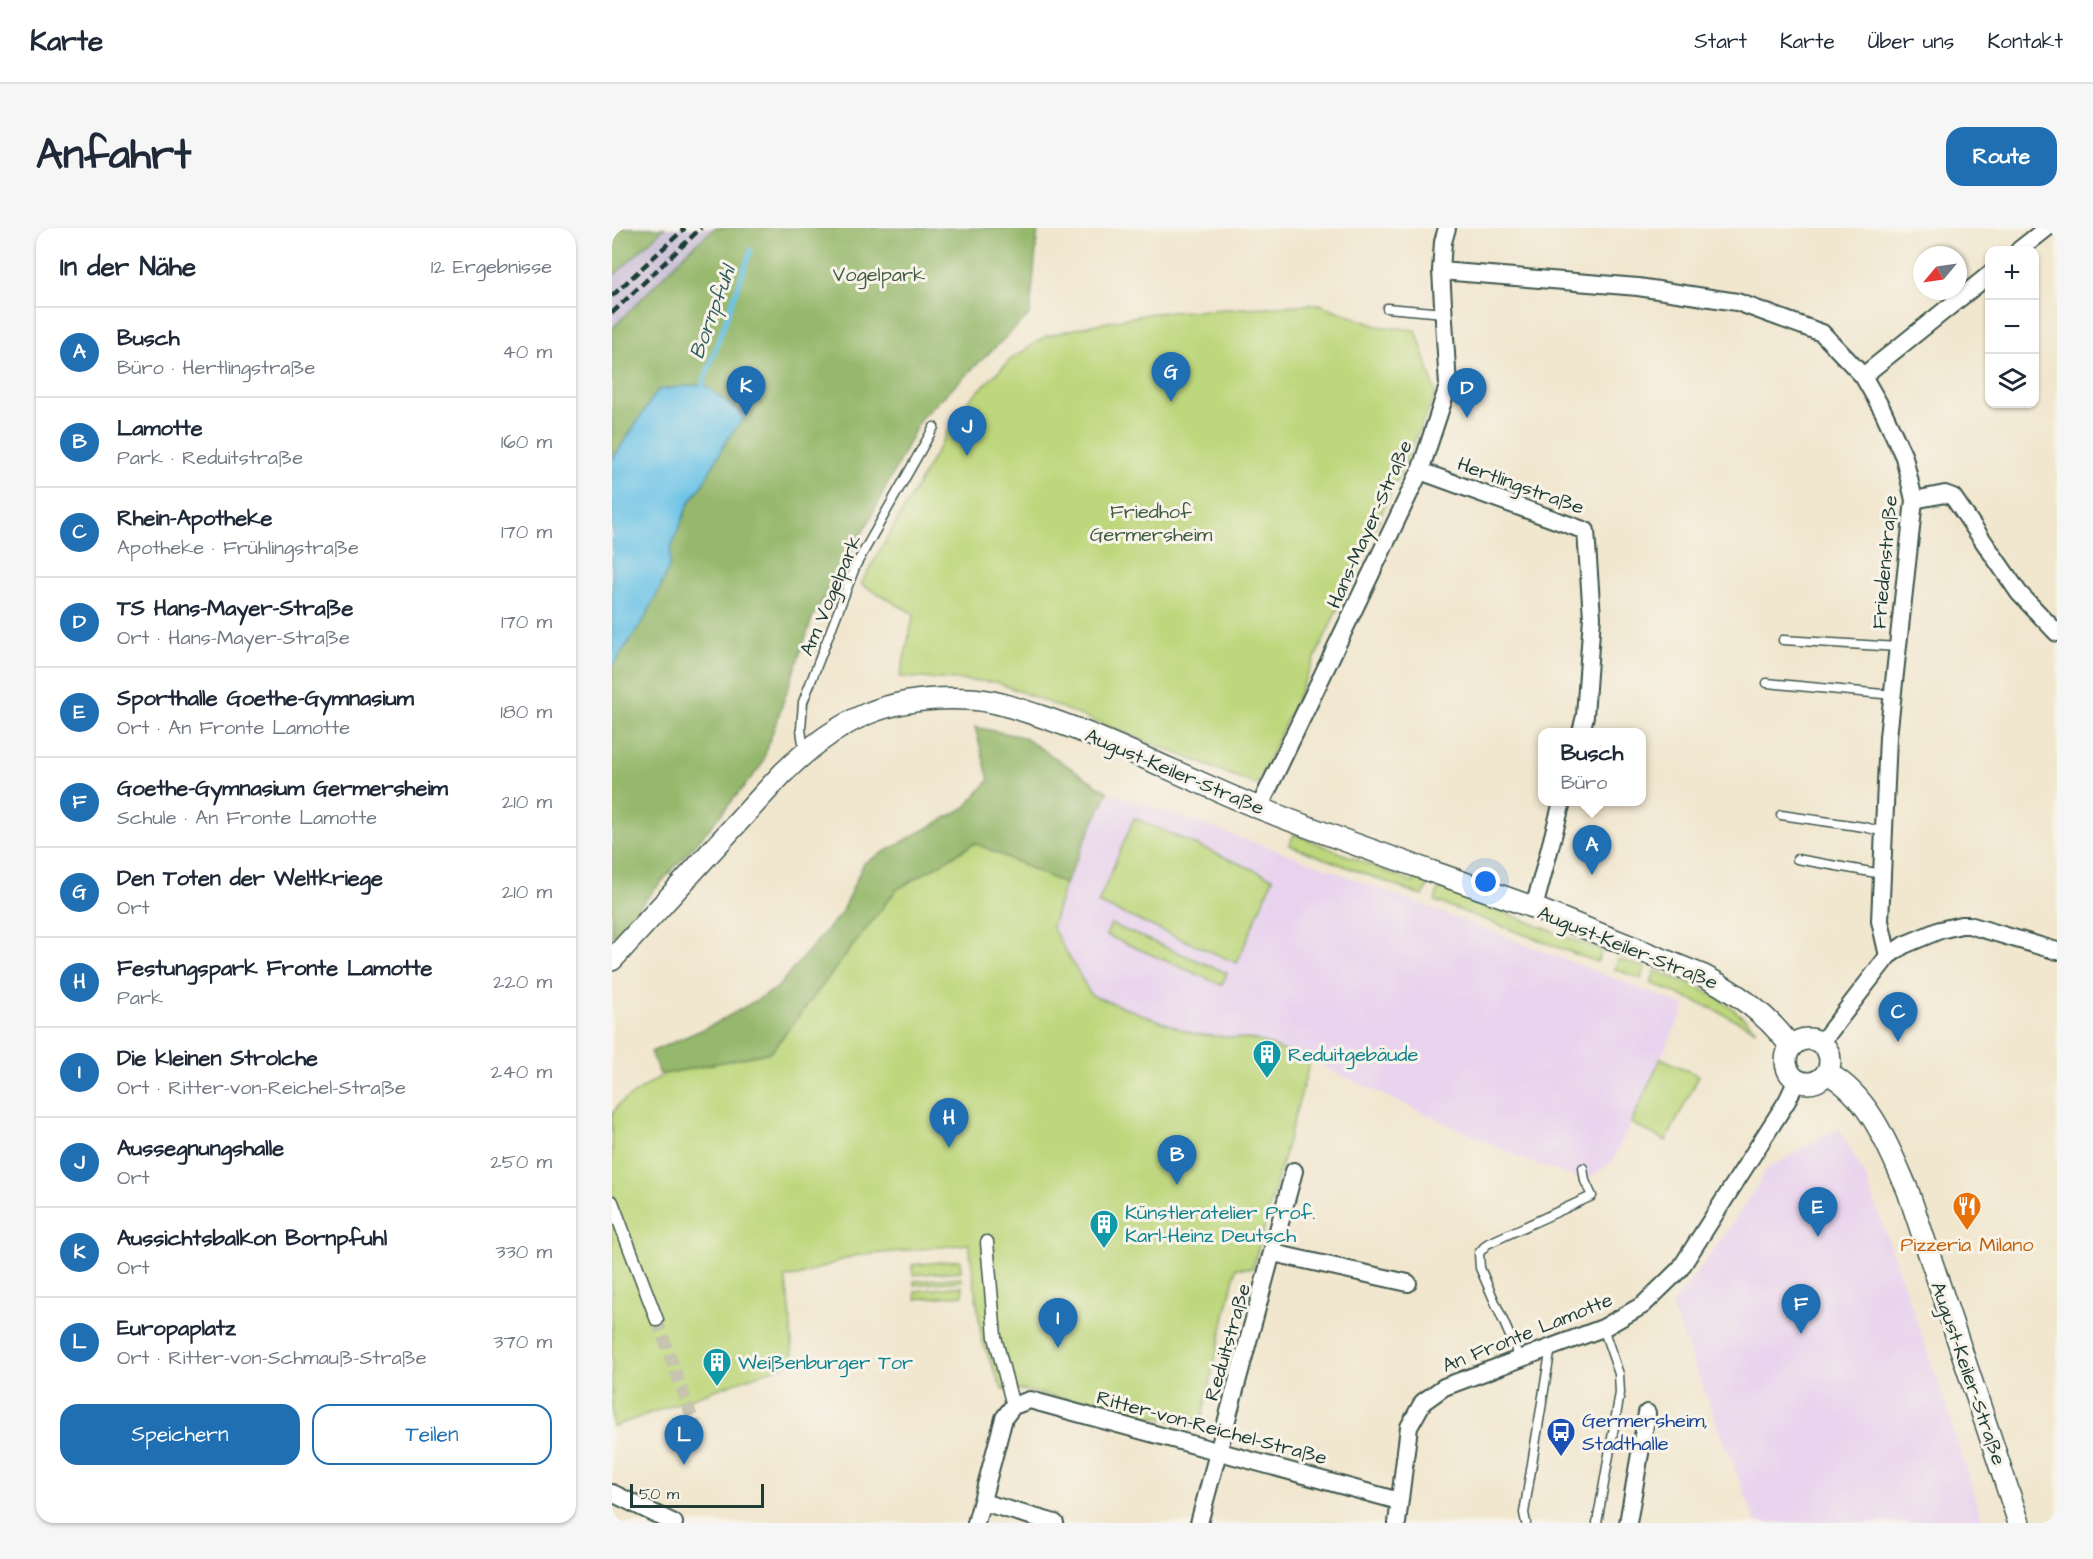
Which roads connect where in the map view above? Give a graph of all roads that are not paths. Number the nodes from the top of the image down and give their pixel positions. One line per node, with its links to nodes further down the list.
1 (2047, 228): 3 (street)
2 (1444, 233): 4 (street, Hans-Mayer-Straße)
3 (2024, 246)
4 (1441, 271): 7 (street, Hans-Mayer-Straße); 8 (street, Friedenstraße)
5 (1985, 277): 8 (street)
6 (1387, 308): 7 (lane)
7 (1444, 314): 10 (street, Hans-Mayer-Straße)
8 (1863, 376): 11 (street, Friedenstraße)
9 (933, 427): 18 (lane, Am Vogelpark)
10 (1420, 471): 17 (street, Hertlingstraße); 20 (street, Hans-Mayer-Straße)
11 (1914, 500): 12 (street); 14 (street, Friedenstraße)
12 (2057, 633)
13 (1783, 640): 14 (lane)
14 (1898, 647): 16 (street, Friedenstraße)
15 (1767, 683): 16 (lane)
16 (1893, 695): 22 (street, Friedenstraße)
17 (1582, 728)
18 (804, 752): 20 (street, August-Keiler-Straße); 28 (street, August-Keiler-Straße)
19 (1562, 806): 25 (street)
20 (1259, 808): 25 (street, August-Keiler-Straße)
21 (1781, 815): 22 (lane)
22 (1884, 832): 24 (street, Friedenstraße)
23 (1797, 859): 24 (lane)
24 (1882, 874): 27 (street, Friedenstraße)
25 (1534, 908): 30 (street, August-Keiler-Straße)
26 (2057, 951): 27 (street)
27 (1888, 956): 29 (street)
28 (612, 960)
29 (1821, 1043): 30 (street); 31 (street)
30 (1791, 1047): 32 (street)
31 (1827, 1072): 32 (street); 57 (street, August-Keiler-Straße)
32 (1797, 1080): 40 (street, An Fronte Lamotte)
33 (1583, 1168): 42 (lane)
34 (1294, 1171): 37 (street, Reduitstraße)
35 (612, 1202): 39 (street)
36 (987, 1242): 43 (street)
37 (1273, 1253): 38 (street); 45 (street, Reduitstraße)
38 (1408, 1283)
39 (657, 1320)
40 (1603, 1328): 41 (street, An Fronte Lamotte); 55 (lane)
41 (1551, 1347): 42 (street, An Fronte Lamotte); 54 (lane)
42 (1520, 1359): 47 (street, An Fronte Lamotte)
43 (1013, 1406): 45 (street, Ritter-von-Reichel-Straße); 48 (street)
44 (1647, 1413): 56 (street)
45 (1218, 1450): 47 (street, Ritter-von-Reichel-Straße); 52 (street, Reduitstraße)
46 (612, 1493): 49 (street)
47 (1400, 1501): 53 (street, An Fronte Lamotte)
48 (982, 1502): 50 (street); 51 (street)
49 (674, 1523)
50 (976, 1523)
51 (1055, 1523)
52 (1199, 1523)
53 (1397, 1523)
54 (1526, 1523)
55 (1597, 1523)
56 (1628, 1523)
57 (2019, 1523)

